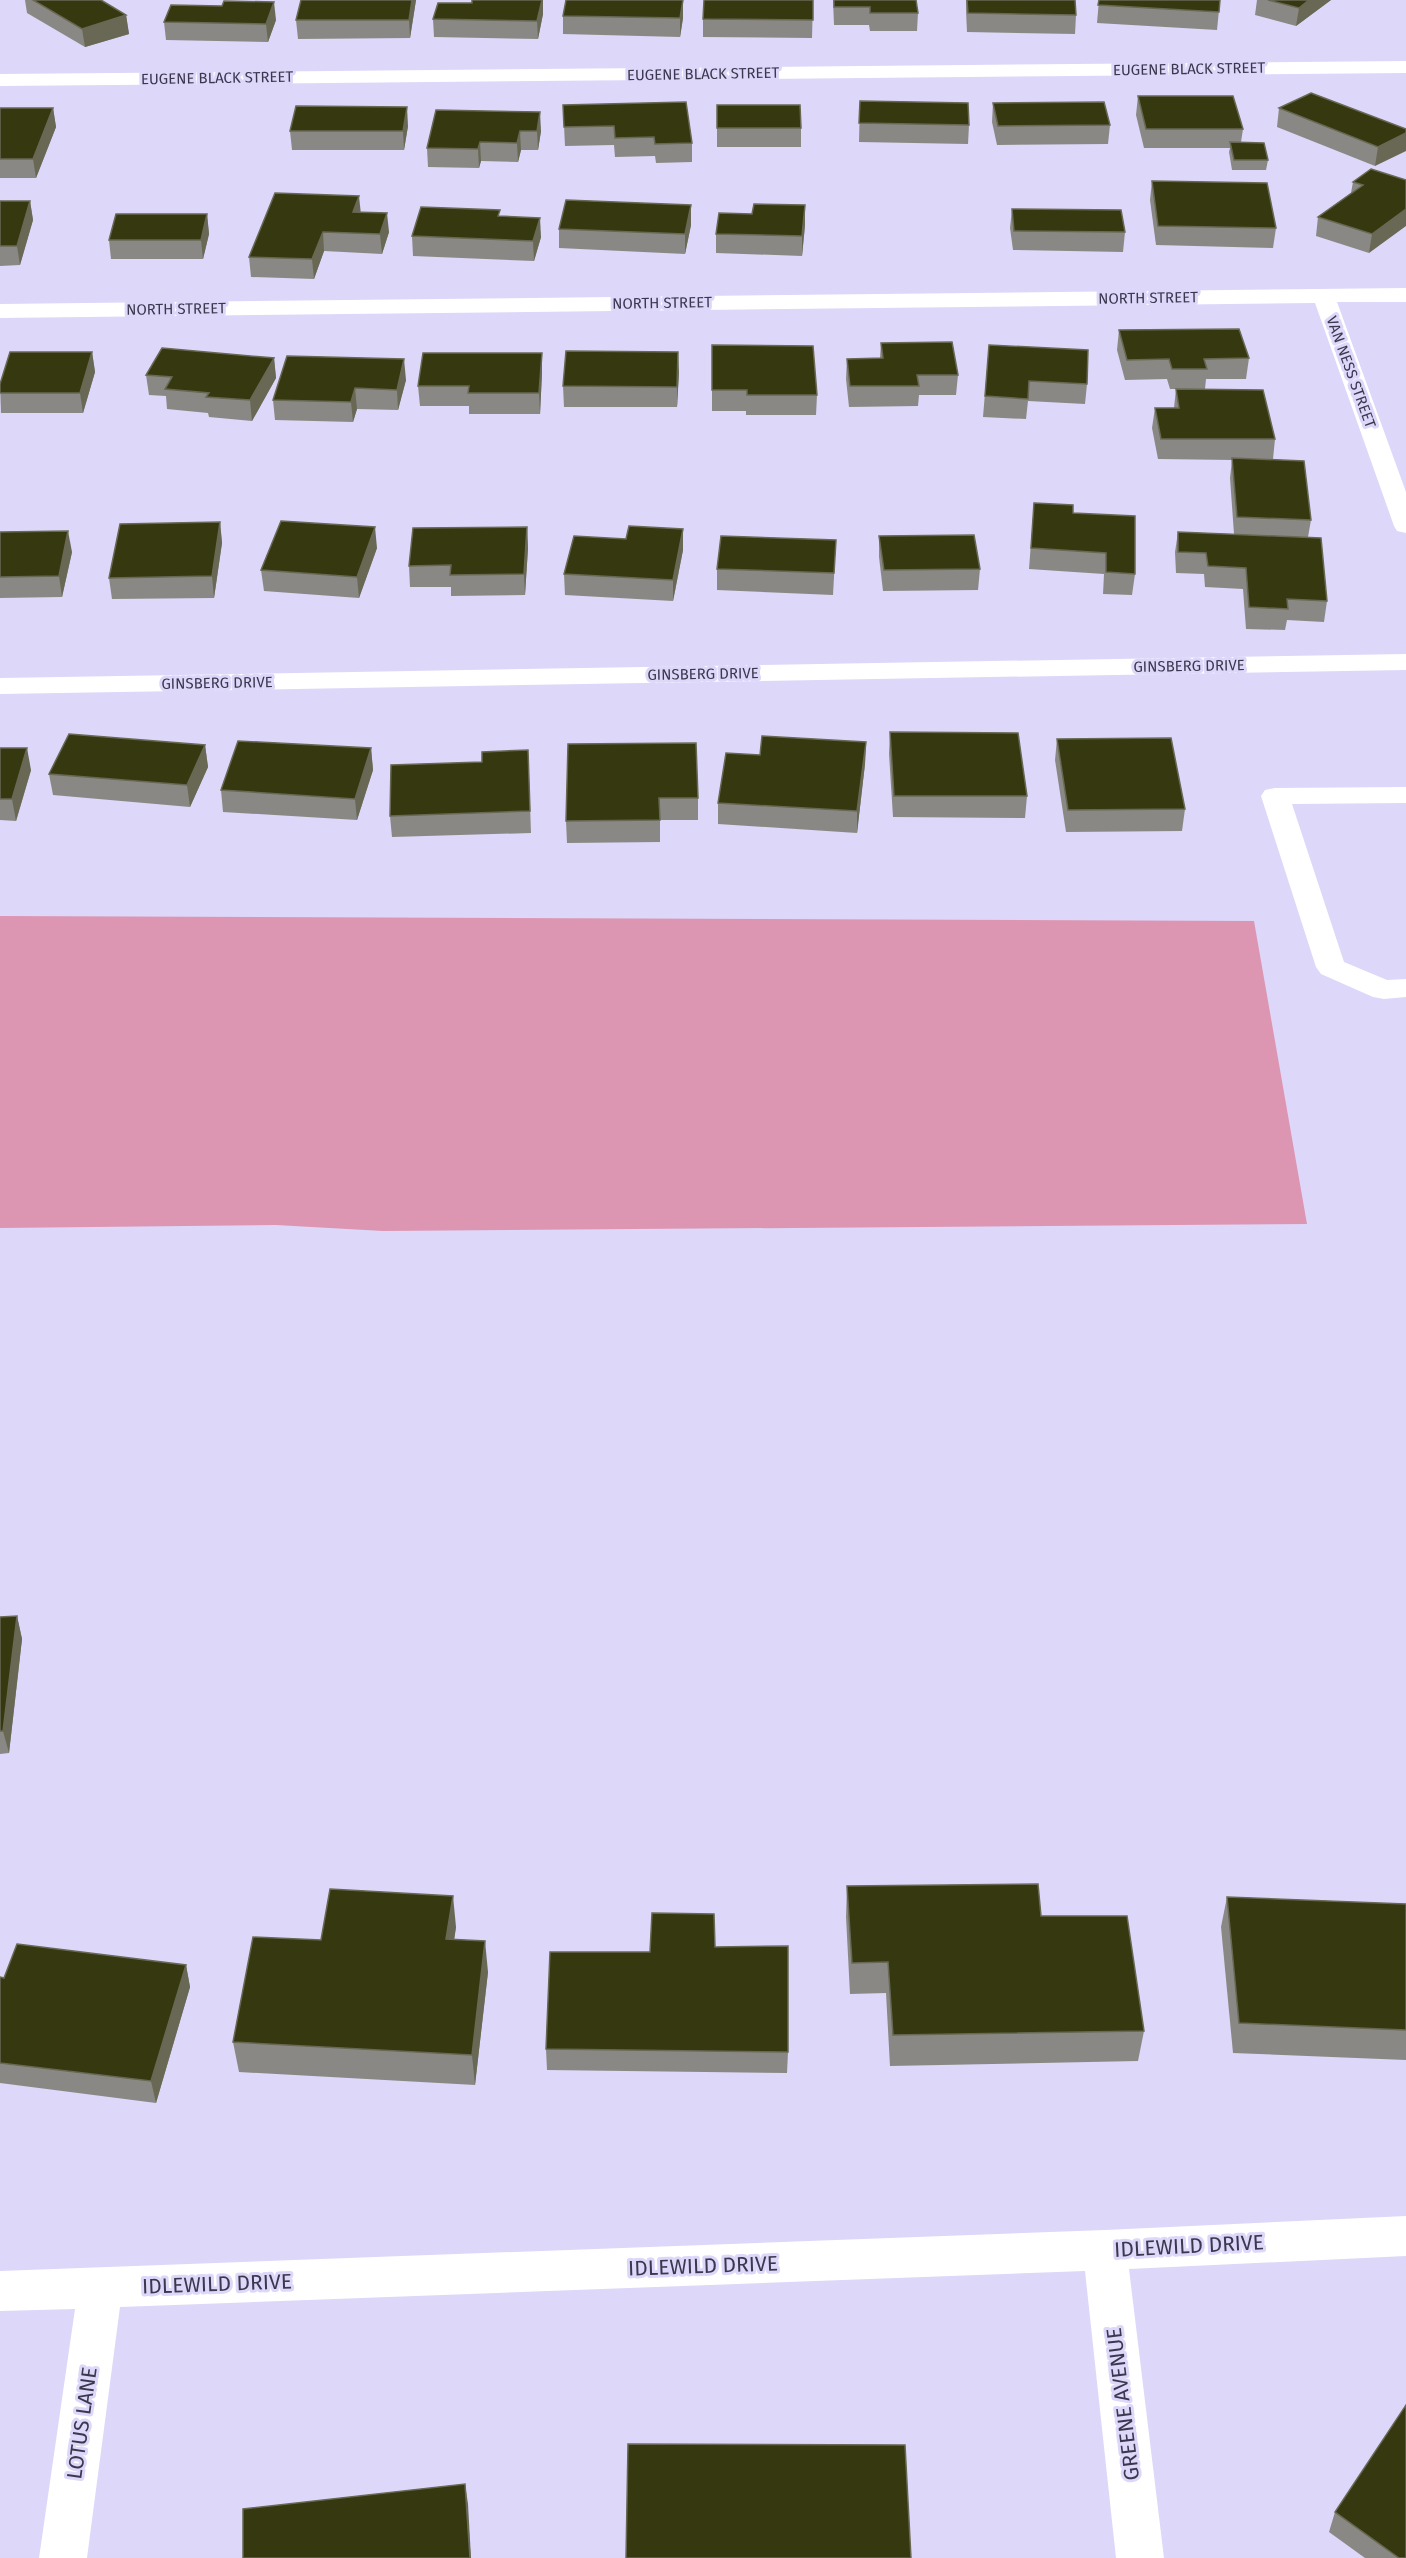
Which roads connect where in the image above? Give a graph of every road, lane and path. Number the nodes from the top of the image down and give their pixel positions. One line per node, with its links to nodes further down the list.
1 (1406, 68): 2 (street, EUGENE BLACK STREET)
2 (0, 80)
3 (1406, 295): 4 (street, VAN NESS STREET)
4 (1324, 296): 5 (street, NORTH STREET); 6 (street, VAN NESS STREET)
5 (0, 310)
6 (1406, 526)
7 (1406, 662): 8 (street, GINSBERG DRIVE)
8 (0, 687)
9 (1406, 795): 10 (street)
10 (1406, 988)
11 (1406, 2236): 12 (street, IDLEWILD DRIVE)
12 (1105, 2250): 13 (street, IDLEWILD DRIVE); 16 (street, GREENE AVENUE)
13 (100, 2289): 14 (street, IDLEWILD DRIVE); 15 (street, LOTUS LANE)
14 (0, 2291)
15 (63, 2558)
16 (1140, 2558)

